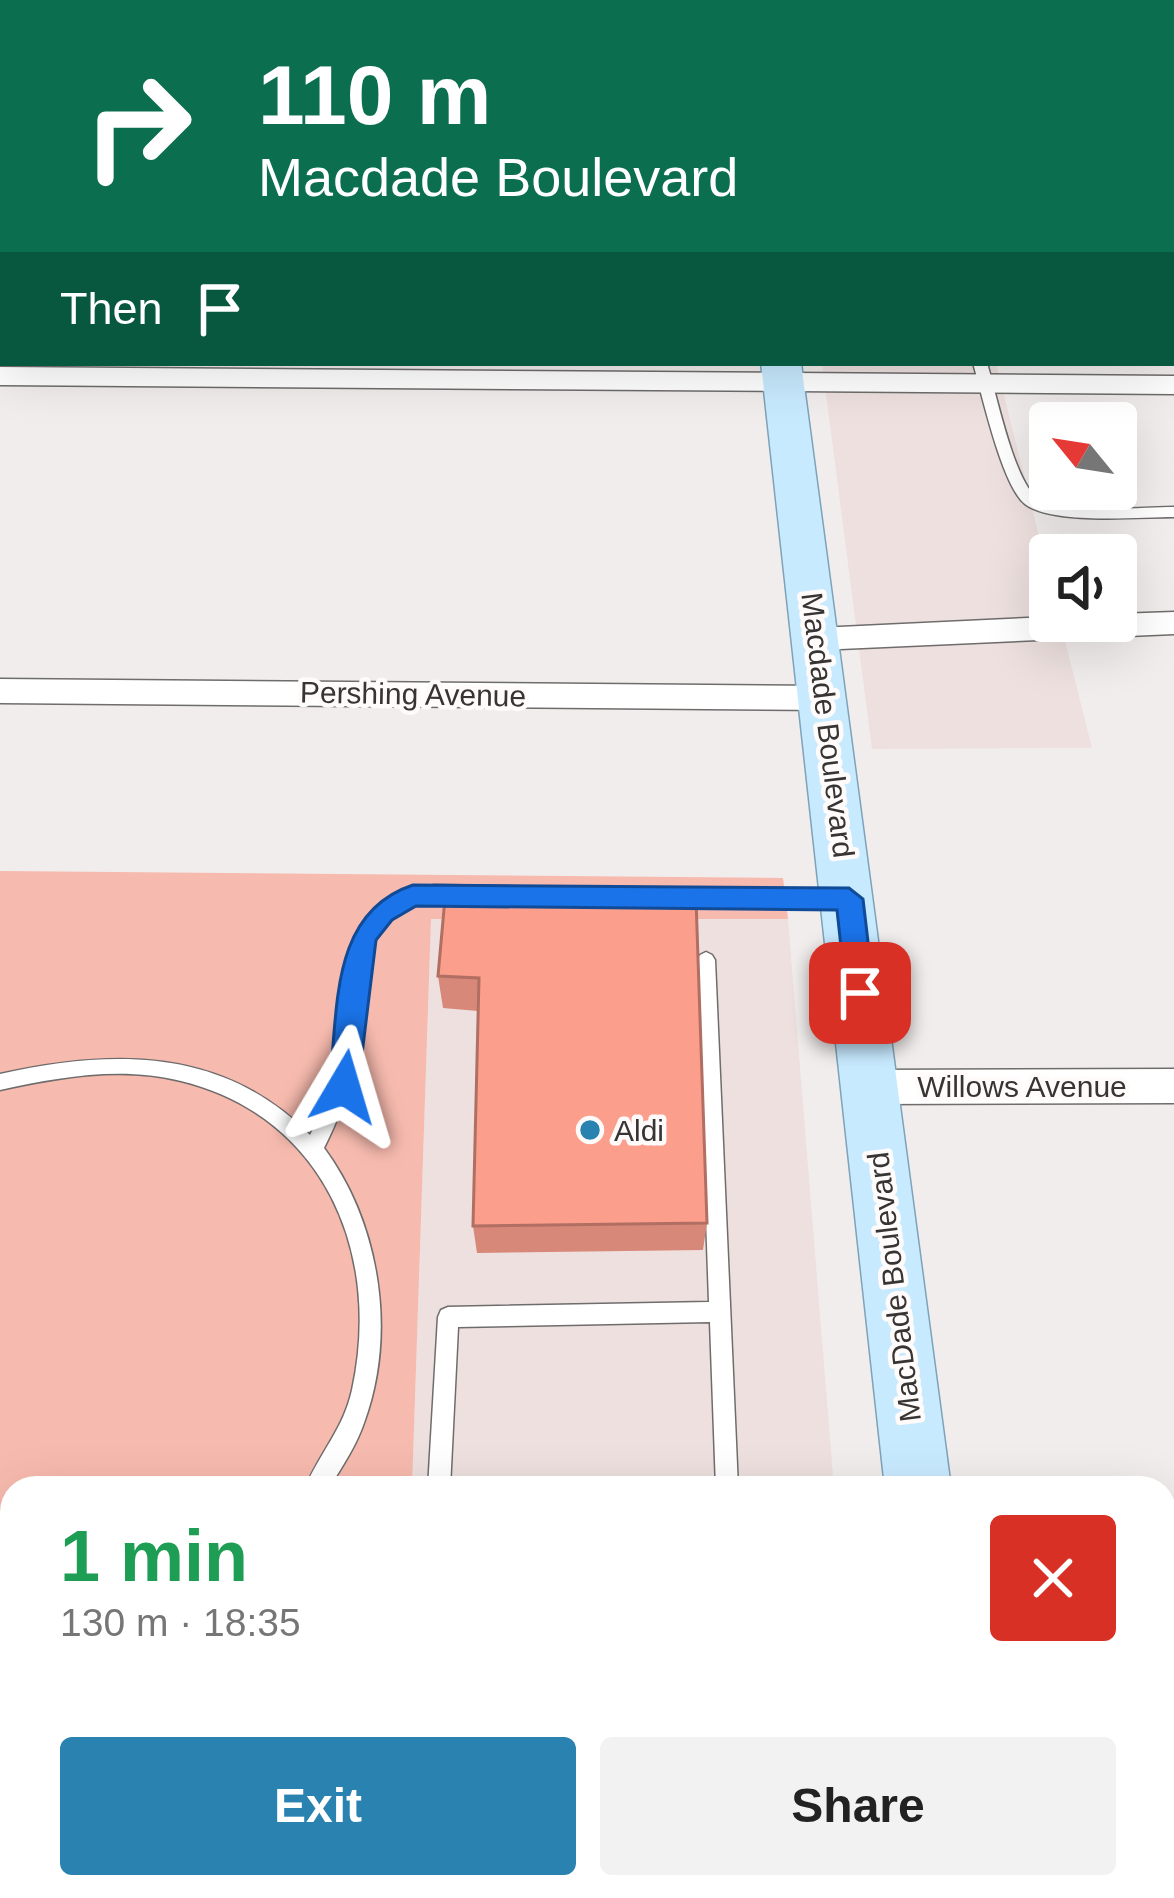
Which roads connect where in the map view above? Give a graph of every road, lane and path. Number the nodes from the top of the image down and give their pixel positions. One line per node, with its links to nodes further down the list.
1 (605, 373): 2 (street); 4 (street)
2 (782, 374): 3 (street); 8 (main road, Macdade Boulevard)
3 (983, 375): 5 (street); 6 (lane)
4 (0, 376)
5 (1174, 386)
6 (1174, 512)
7 (1174, 623): 8 (street)
8 (818, 639): 10 (main road, Macdade Boulevard)
9 (0, 691): 10 (street, Pershing Avenue)
10 (826, 698): 11 (main road, Macdade Boulevard)
11 (849, 899): 15 (main road, Macdade Boulevard); 16 (lane)
12 (706, 960): 17 (lane)
13 (1, 1081): 16 (lane)
14 (1174, 1085): 15 (street, Willows Avenue)
15 (870, 1087): 21 (main road, MacDade Boulevard)
16 (314, 1147): 18 (lane)
17 (720, 1312): 19 (lane); 20 (lane)
18 (323, 1476)
19 (440, 1476)
20 (727, 1476)
21 (917, 1476)

